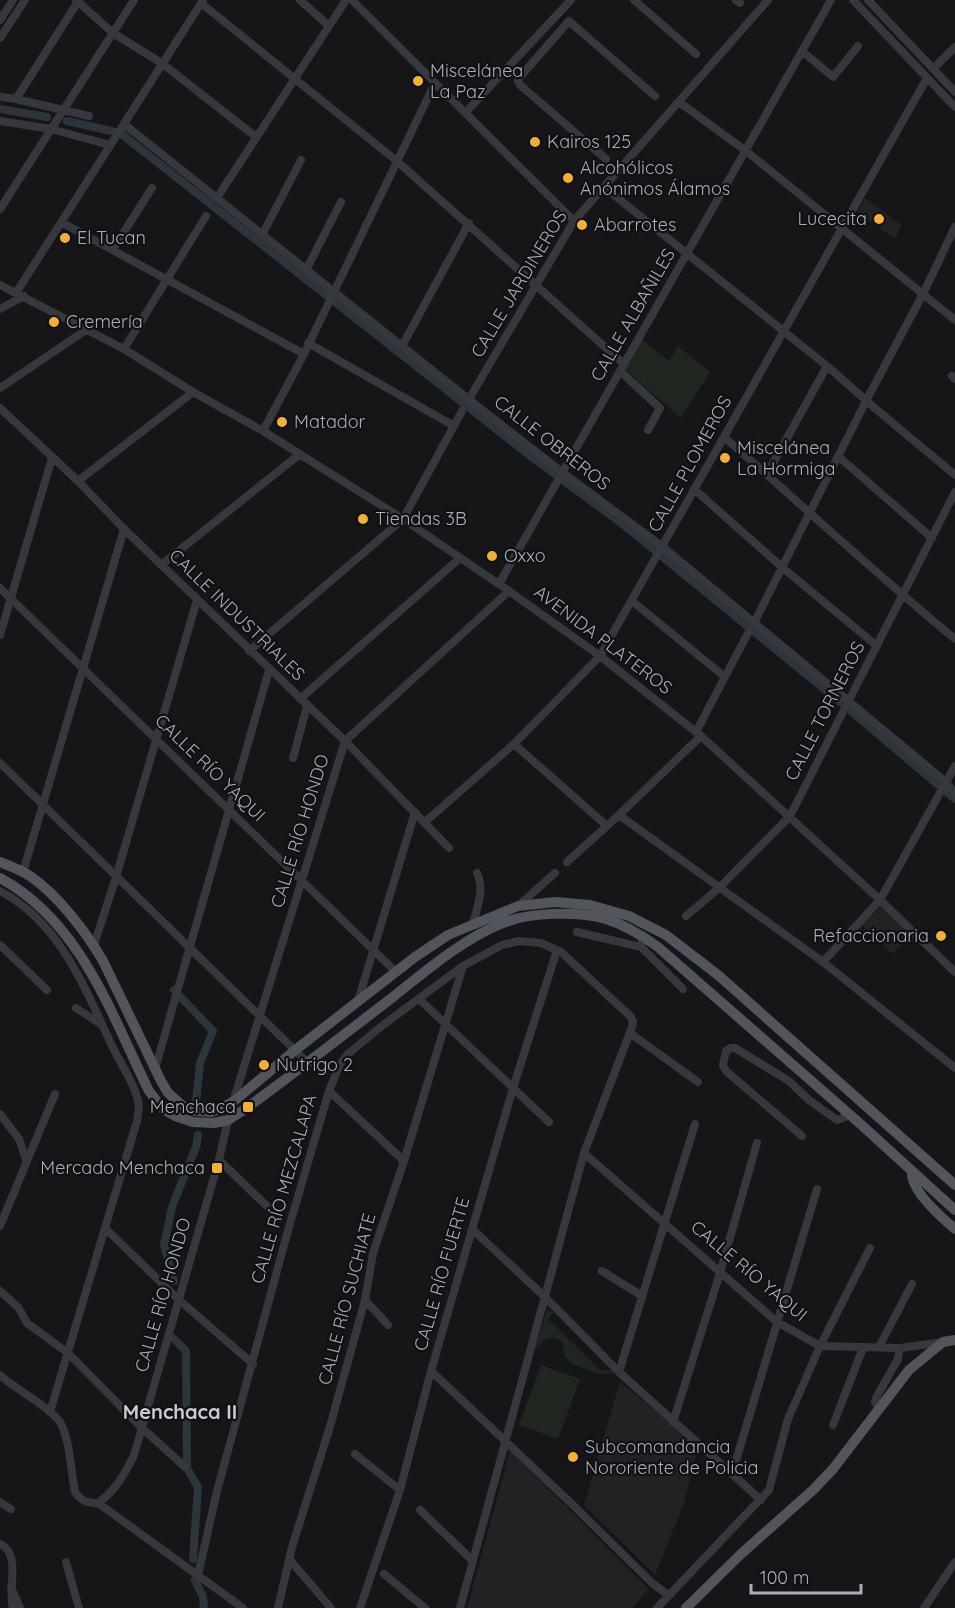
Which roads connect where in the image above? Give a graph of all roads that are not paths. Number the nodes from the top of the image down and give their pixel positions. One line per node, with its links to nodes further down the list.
1 (13, 0): 15 (street)
2 (25, 0): 18 (street)
3 (134, 0): 17 (street)
4 (300, 0): 16 (street)
5 (345, 0): 16 (street)
6 (352, 0): 29 (street)
7 (571, 0): 19 (street)
8 (634, 0): 24 (street)
9 (768, 0): 34 (street, CALLE JARDINEROS)
10 (831, 0): 23 (street, CALLE ALBAÑILES)
11 (854, 0): 28 (street)
12 (868, 0): 26 (street)
13 (78, 1): 17 (street); 33 (street)
14 (202, 2): 25 (street); 27 (street)
15 (0, 20)
16 (329, 26): 27 (street)
17 (113, 33): 25 (street); 36 (street)
18 (0, 38)
19 (532, 40): 22 (street); 37 (street)
20 (858, 46): 23 (street)
21 (955, 47): 26 (street)
22 (543, 49): 31 (street); 45 (street)
23 (802, 51): 44 (street, CALLE ALBAÑILES)
24 (696, 54)
25 (163, 64): 40 (street); 42 (street)
26 (933, 69): 30 (street)
27 (295, 78): 42 (street); 47 (street)
28 (927, 78): 35 (street); 58 (street, CALLE PLOMEROS)
29 (435, 83): 37 (street); 47 (street)
30 (955, 92)
31 (655, 96)
32 (0, 97): 33 (street)
33 (16, 99): 36 (street)
34 (679, 102): 44 (street); 48 (street, CALLE JARDINEROS)
35 (955, 107)
36 (64, 109): 38 (street); 41 (street)
37 (465, 113): 54 (street)
38 (89, 116)
39 (0, 121): 41 (street)
40 (123, 125): 43 (street); 50 (street, CALLE OBREROS)
41 (51, 129): 43 (street); 52 (street)
42 (256, 137): 50 (street)
43 (110, 145): 55 (street)
44 (746, 151): 58 (street); 61 (street, CALLE ALBAÑILES)
45 (606, 159)
46 (301, 160): 59 (street)
47 (398, 162): 56 (street); 66 (street)
48 (604, 187): 54 (street, CALLE JARDINEROS); 61 (street)
49 (152, 188): 60 (street)
50 (217, 198): 59 (street, CALLE OBREROS)
51 (341, 202): 62 (street)
52 (0, 209)
53 (206, 216): 63 (street)
54 (574, 221): 64 (street, CALLE JARDINEROS)
55 (61, 222): 60 (street); 68 (street)
56 (469, 223): 64 (street); 74 (street)
57 (955, 227): 67 (street)
58 (842, 229): 67 (street); 72 (street, CALLE PLOMEROS)
59 (262, 235): 62 (street, CALLE OBREROS)
60 (113, 249): 63 (street)
61 (687, 254): 72 (street); 78 (street, CALLE ALBAÑILES)
62 (306, 270): 66 (street, CALLE OBREROS)
63 (168, 278): 75 (street); 76 (street)
64 (535, 284): 78 (street); 81 (street, CALLE JARDINEROS)
65 (0, 285): 68 (street, AVENIDA PLATEROS)
66 (332, 294): 73 (street); 74 (street, CALLE OBREROS)
67 (924, 294): 70 (street); 82 (street)
68 (20, 295): 69 (street); 71 (street, AVENIDA PLATEROS)
69 (0, 309)
70 (955, 320)
71 (86, 330): 75 (street, AVENIDA PLATEROS); 79 (street)
72 (784, 332): 77 (street); 88 (street, CALLE PLOMEROS)
73 (308, 343): 76 (street); 85 (street)
74 (402, 346): 81 (street, CALLE OBREROS)
75 (124, 349): 80 (street, AVENIDA PLATEROS)
76 (304, 354): 87 (street)
77 (827, 366): 82 (street); 92 (street)
78 (622, 367): 86 (street); 94 (street, CALLE ALBAÑILES)
79 (0, 388)
80 (193, 392): 87 (street, AVENIDA PLATEROS); 95 (street)
81 (469, 399): 94 (street, CALLE OBREROS)
82 (866, 401): 90 (street); 93 (street)
83 (0, 408): 91 (street, CALLE INDUSTRIALES)
84 (462, 411): 85 (street)
85 (454, 426): 99 (street)
86 (648, 430)
87 (263, 431): 89 (street, AVENIDA PLATEROS)
88 (724, 437): 92 (street); 96 (street, CALLE PLOMEROS)
89 (300, 454): 99 (street, AVENIDA PLATEROS); 104 (street)
90 (839, 457): 98 (street); 101 (street)
91 (52, 458): 95 (street, CALLE INDUSTRIALES); 110 (street)
92 (767, 474): 98 (street)
93 (955, 475)
94 (560, 476): 102 (street, CALLE OBREROS); 106 (street, CALLE ALBAÑILES)
95 (78, 481): 100 (street, CALLE INDUSTRIALES)
96 (694, 489): 102 (street, CALLE PLOMEROS); 105 (street)
97 (955, 492): 101 (street, CALLE TORNEROS)
98 (811, 512): 105 (street); 109 (street)
99 (403, 519): 103 (street, AVENIDA PLATEROS); 118 (street)
100 (124, 529): 104 (street, CALLE INDUSTRIALES); 120 (street)
101 (932, 538): 109 (street, CALLE TORNEROS)
102 (661, 551): 112 (street, CALLE PLOMEROS); 113 (street, CALLE OBREROS)
103 (460, 558): 106 (street, AVENIDA PLATEROS); 123 (street)
104 (161, 565): 111 (street, CALLE INDUSTRIALES)
105 (783, 568): 113 (street); 117 (street)
106 (499, 584): 108 (street, AVENIDA PLATEROS)
107 (0, 588): 110 (street, CALLE RÍO YAQUI)
108 (509, 591): 119 (street, AVENIDA PLATEROS); 128 (street)
109 (902, 596): 116 (street); 117 (street, CALLE TORNEROS)
110 (10, 598): 115 (street); 120 (street, CALLE RÍO YAQUI)
111 (197, 600): 118 (street, CALLE INDUSTRIALES); 127 (street)
112 (632, 601): 119 (street, CALLE PLOMEROS); 122 (street)
113 (754, 623): 124 (street, CALLE OBREROS)
114 (748, 633): 122 (street)
115 (0, 634)
116 (955, 639)
117 (877, 646): 124 (street, CALLE TORNEROS)
118 (249, 651): 121 (street, CALLE INDUSTRIALES)
119 (600, 656): 126 (street, AVENIDA PLATEROS); 129 (street, CALLE PLOMEROS)
120 (83, 668): 127 (street, CALLE RÍO YAQUI); 135 (street)
121 (269, 670): 123 (street, CALLE INDUSTRIALES); 136 (street)
122 (726, 676): 126 (street)
123 (300, 699): 125 (street, CALLE INDUSTRIALES)
124 (848, 702): 133 (street, CALLE OBREROS); 139 (street, CALLE TORNEROS)
125 (308, 706): 128 (street, CALLE INDUSTRIALES); 130 (street)
126 (699, 734): 138 (street); 139 (street, AVENIDA PLATEROS)
127 (156, 739): 136 (street, CALLE RÍO YAQUI); 148 (street)
128 (345, 741): 137 (street, CALLE INDUSTRIALES); 150 (street, CALLE RÍO HONDO)
129 (514, 744): 140 (street, CALLE PLOMEROS); 141 (street)
130 (293, 758)
131 (0, 764): 135 (street)
132 (955, 766): 133 (street)
133 (944, 784): 134 (street, CALLE OBREROS); 153 (street)
134 (955, 794)
135 (43, 807): 145 (street); 148 (street)
136 (229, 810): 150 (street, CALLE RÍO YAQUI); 163 (street)
137 (415, 812): 140 (street, CALLE INDUSTRIALES); 165 (street)
138 (620, 815): 141 (street); 151 (street)
139 (790, 816): 151 (street, CALLE TORNEROS); 153 (street, AVENIDA PLATEROS)
140 (425, 822): 142 (street, CALLE INDUSTRIALES)
141 (607, 826): 144 (street)
142 (449, 848)
143 (0, 862): 145 (main road)
144 (567, 862)
145 (23, 872): 162 (main road)
146 (477, 873): 157 (street)
147 (555, 873): 154 (street)
148 (116, 877): 162 (street); 163 (street)
149 (0, 878): 156 (main road)
150 (301, 880): 165 (street, CALLE RÍO YAQUI); 178 (street, CALLE RÍO HONDO)
151 (719, 888): 155 (street, CALLE TORNEROS); 168 (street)
152 (0, 891): 159 (street)
153 (880, 900): 168 (street); 171 (street, AVENIDA PLATEROS)
154 (518, 906): 157 (main road); 203 (main road)
155 (686, 916)
156 (55, 923): 159 (street); 167 (main road)
157 (473, 924): 170 (main road)
158 (577, 932): 160 (street)
159 (51, 934): 166 (street)
160 (642, 941): 172 (street); 177 (main road); 193 (main road)
161 (0, 945): 173 (street)
162 (94, 945): 186 (main road)
163 (189, 949): 178 (street); 186 (street)
164 (557, 950): 169 (street, CALLE RÍO MEZCALAPA); 182 (street); 188 (street, CALLE RÍO FUERTE)
165 (372, 951): 170 (street, CALLE RÍO YAQUI); 175 (street)
166 (71, 961): 167 (street); 180 (street)
167 (85, 961): 194 (main road)
168 (823, 962): 185 (street)
169 (463, 966): 174 (street, CALLE RÍO MEZCALAPA); 179 (street, CALLE RÍO SUCHIATE)
170 (396, 972): 175 (main road)
171 (955, 972)
172 (683, 988)
173 (47, 990)
174 (418, 999): 179 (street); 181 (street, CALLE RÍO MEZCALAPA)
175 (358, 1002): 183 (main road)
176 (76, 1008): 180 (street)
177 (373, 1012): 181 (street); 184 (main road)
178 (260, 1018): 183 (street); 191 (street, CALLE RÍO HONDO)
179 (445, 1023): 188 (street); 202 (street, CALLE RÍO SUCHIATE)
180 (102, 1025): 211 (street)
181 (383, 1025): 189 (street, CALLE RÍO MEZCALAPA)
182 (630, 1033): 187 (street); 199 (street)
183 (294, 1051): 184 (street); 191 (main road)
184 (308, 1063): 194 (main road)
185 (955, 1068)
186 (155, 1069): 191 (main road)
187 (698, 1082)
188 (513, 1088): 195 (street); 212 (street, CALLE RÍO FUERTE)
189 (329, 1091): 202 (street); 232 (street, CALLE RÍO MEZCALAPA)
190 (55, 1094): 200 (street)
191 (233, 1102)
192 (0, 1114): 200 (street)
193 (850, 1114): 197 (street); 204 (main road)
194 (228, 1120): 201 (street, CALLE RÍO HONDO)
195 (549, 1122)
196 (695, 1124): 209 (street)
197 (801, 1136)
198 (757, 1143): 216 (street)
199 (584, 1153): 209 (street, CALLE RÍO YAQUI); 220 (street)
200 (26, 1160): 210 (street)
201 (219, 1160): 207 (street); 221 (street, CALLE RÍO HONDO)
202 (404, 1161): 222 (street, CALLE RÍO SUCHIATE)
203 (938, 1170): 204 (main road); 205 (main road)
204 (912, 1172): 208 (main road); 213 (main road)
205 (955, 1185)
206 (817, 1189): 223 (street)
207 (272, 1210)
208 (955, 1210)
209 (665, 1222): 216 (street, CALLE RÍO YAQUI); 219 (street)
210 (0, 1226)
211 (106, 1229): 221 (street); 231 (street)
212 (472, 1229): 220 (street); 233 (street, CALLE RÍO FUERTE)
213 (955, 1229)
214 (870, 1248): 227 (street)
215 (602, 1271): 219 (street)
216 (720, 1273): 223 (street, CALLE RÍO YAQUI); 238 (street)
217 (912, 1284): 228 (street)
218 (0, 1291): 231 (street)
219 (642, 1296): 234 (street)
220 (545, 1297): 234 (street); 241 (street)
221 (178, 1299): 232 (street); 240 (street, CALLE RÍO HONDO)
222 (365, 1300): 224 (street); 252 (street, CALLE RÍO SUCHIATE)
223 (777, 1322): 227 (street, CALLE RÍO YAQUI); 244 (street)
224 (388, 1325)
225 (955, 1341): 226 (main road, CALLE RÍO YAQUI)
226 (943, 1342): 230 (street, CALLE RÍO YAQUI); 236 (main road)
227 (820, 1346): 229 (street, CALLE RÍO YAQUI); 246 (street)
228 (879, 1347): 229 (street, CALLE RÍO YAQUI); 230 (street, CALLE RÍO YAQUI)
229 (863, 1348): 239 (street)
230 (900, 1348): 236 (street)
231 (68, 1353): 237 (street); 240 (street)
232 (253, 1364): 257 (street, CALLE RÍO MEZCALAPA)
233 (431, 1371): 241 (street); 245 (street, CALLE RÍO FUERTE)
234 (619, 1372): 238 (street)
235 (0, 1375): 237 (street)
236 (879, 1409): 270 (main road)
237 (50, 1412): 248 (street)
238 (673, 1422): 244 (street)
239 (833, 1425)
240 (141, 1427): 243 (street); 248 (street, CALLE RÍO HONDO)
241 (506, 1441): 253 (street); 258 (street)
242 (355, 1454): 245 (street)
243 (184, 1467)
244 (732, 1474): 246 (street)
245 (400, 1490): 266 (street, CALLE RÍO FUERTE)
246 (761, 1500): 258 (street)
247 (0, 1503): 249 (street)
248 (98, 1503): 257 (street)
249 (11, 1509)
250 (420, 1510): 253 (street)
251 (0, 1544): 259 (street)
252 (290, 1560): 264 (street, CALLE RÍO SUCHIATE); 265 (street)
253 (473, 1561): 268 (street)
254 (66, 1562): 262 (street)
255 (955, 1562): 271 (street)
256 (384, 1574): 267 (street)
257 (198, 1575): 263 (street)
258 (668, 1595): 269 (street)
259 (7, 1596): 260 (street); 261 (street)
260 (13, 1608)
261 (20, 1608)
262 (79, 1608)
263 (243, 1608)
264 (278, 1608)
265 (331, 1608)
266 (360, 1608)
267 (425, 1608)
268 (460, 1608)
269 (657, 1608)
270 (686, 1608)
271 (924, 1608)

